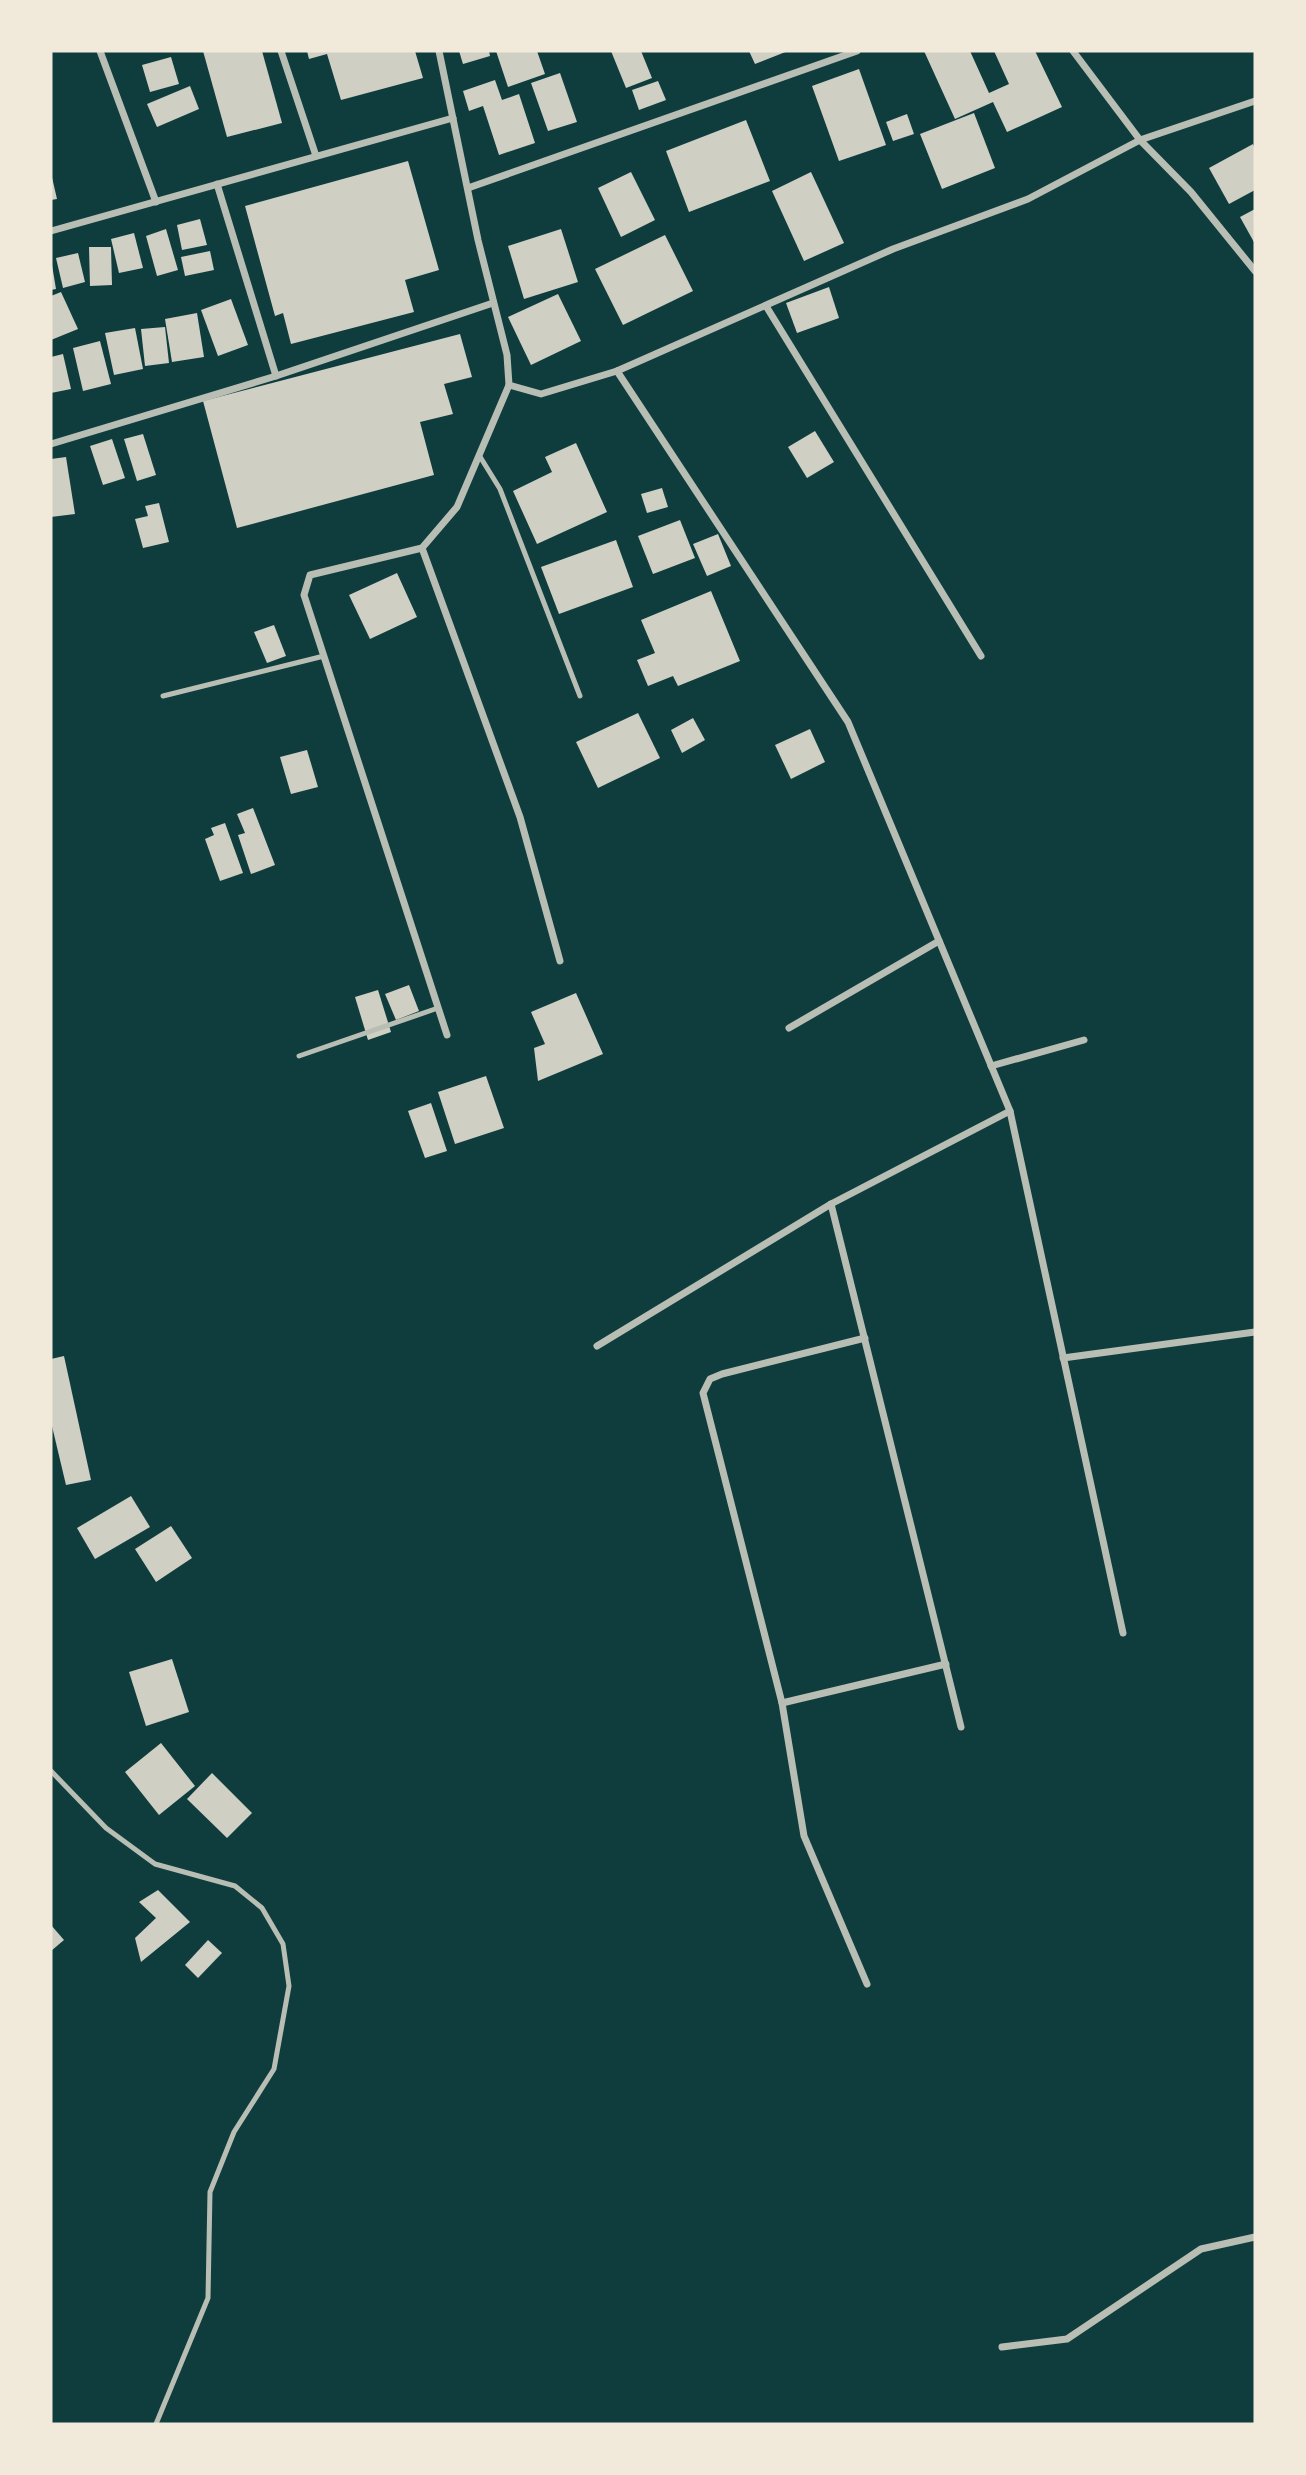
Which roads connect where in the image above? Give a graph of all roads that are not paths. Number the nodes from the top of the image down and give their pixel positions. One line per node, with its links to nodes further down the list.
1 (100, 51): 12 (street)
2 (281, 51): 9 (street)
3 (439, 51): 7 (street)
4 (857, 51): 11 (street)
5 (1073, 51): 8 (street)
6 (1255, 100): 8 (street)
7 (453, 118): 9 (street); 11 (street)
8 (1140, 140): 14 (street); 16 (street)
9 (316, 156): 10 (street)
10 (217, 184): 12 (street); 18 (street)
11 (468, 188): 15 (street)
12 (156, 202): 13 (street)
13 (51, 231)
14 (1255, 271)
15 (493, 303): 18 (street); 19 (street)
16 (766, 306): 17 (street); 24 (street)
17 (617, 371): 19 (street); 27 (street)
18 (276, 376): 20 (street)
19 (509, 385): 21 (street)
20 (51, 444)
21 (479, 454): 22 (street); 26 (lane)
22 (422, 548): 23 (street); 28 (street)
23 (324, 656): 25 (lane); 29 (street)
24 (981, 656)
25 (163, 696)
26 (580, 696)
27 (939, 941): 30 (street); 34 (street)
28 (561, 961)
29 (438, 1008): 31 (street); 33 (lane)
30 (789, 1028)
31 (447, 1035)
32 (1084, 1040): 34 (street)
33 (299, 1056)
34 (991, 1066): 35 (street)
35 (1010, 1111): 36 (street); 40 (street)
36 (831, 1204): 38 (street); 39 (street)
37 (1255, 1334): 40 (street)
38 (865, 1338): 42 (street); 43 (street)
39 (597, 1346)
40 (1063, 1359): 41 (street)
41 (1123, 1633)
42 (946, 1664): 43 (street); 44 (street)
43 (782, 1703): 46 (street)
44 (961, 1727)
45 (51, 1771): 49 (lane)
46 (867, 1984)
47 (1255, 2238): 48 (street)
48 (1002, 2347)
49 (156, 2424)

